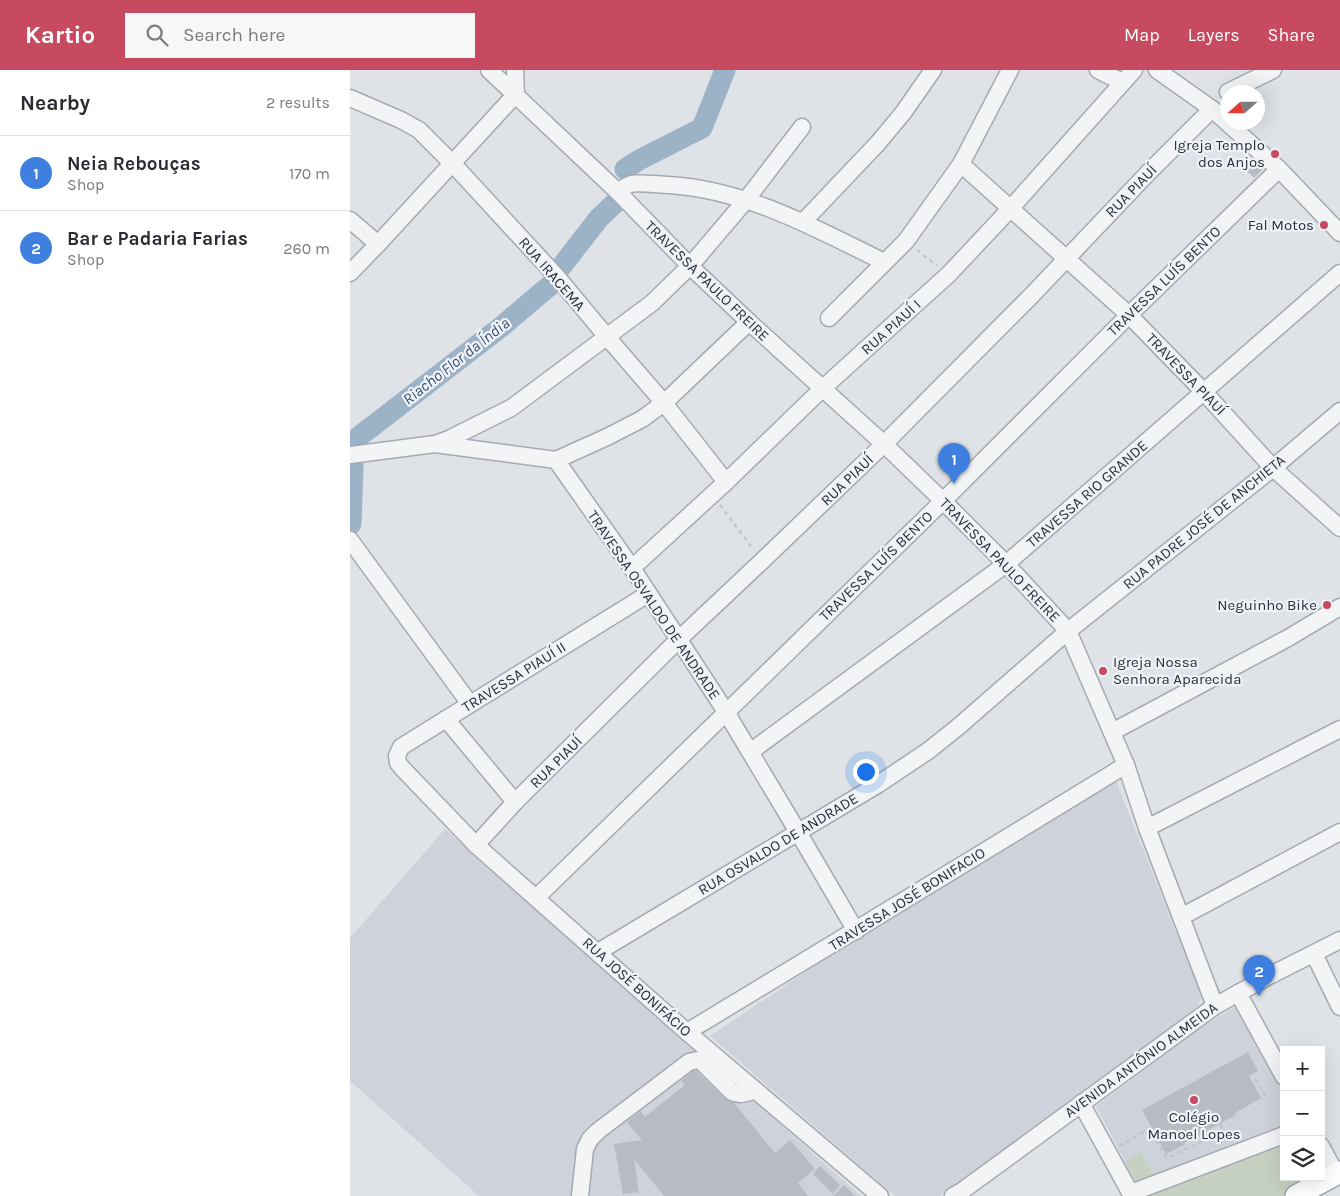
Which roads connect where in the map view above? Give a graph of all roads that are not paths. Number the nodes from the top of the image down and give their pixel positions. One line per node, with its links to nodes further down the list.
1 (489, 70): 11 (street, TRAVESSA PAULO FREIRE)
2 (515, 70): 11 (street)
3 (933, 70): 23 (street)
4 (1010, 70): 17 (street)
5 (1098, 70): 9 (street)
6 (1134, 70): 9 (street, RUA PIAUÍ I)
7 (1158, 70): 14 (street)
8 (1273, 70): 10 (street, RUA PIAUÍ)
9 (1122, 82): 21 (street, RUA PIAUÍ I)
10 (1244, 85)
11 (516, 94): 16 (street); 19 (street, TRAVESSA PAULO FREIRE)
12 (350, 98): 16 (street, RUA IRACEMA)
13 (1220, 99): 14 (street, RUA PIAUÍ)
14 (1208, 107): 18 (street); 26 (street, RUA PIAUÍ)
15 (802, 127): 20 (street)
16 (453, 164): 25 (street); 34 (street, RUA IRACEMA)
17 (961, 164): 21 (street, TRAVESSA PIAUÍ); 27 (street)
18 (1279, 169): 24 (street); 31 (street, TRAVESSA LUÍS BENTO)
19 (618, 192): 20 (street); 28 (street, TRAVESSA PAULO FREIRE)
20 (746, 200): 23 (street); 28 (street)
21 (1010, 208): 26 (street, TRAVESSA PIAUÍ); 35 (street, RUA PIAUÍ I)
22 (350, 220): 25 (street)
23 (803, 222): 27 (street)
24 (1338, 228)
25 (378, 244): 29 (street)
26 (1066, 259): 31 (street, TRAVESSA PIAUÍ); 40 (street, RUA PIAUÍ)
27 (884, 262): 32 (street)
28 (690, 266): 33 (street, TRAVESSA PAULO FREIRE); 34 (street)
29 (350, 272)
30 (1340, 273): 36 (street, TRAVESSA RIO GRANDE)
31 (1129, 315): 36 (street, TRAVESSA PIAUÍ); 45 (street, TRAVESSA LUÍS BENTO)
32 (829, 318)
33 (749, 322): 35 (street, TRAVESSA PAULO FREIRE); 37 (street)
34 (607, 337): 37 (street, RUA IRACEMA); 39 (street)
35 (823, 388): 40 (street, TRAVESSA PAULO FREIRE); 44 (street, RUA PIAUÍ I)
36 (1204, 392): 43 (street, TRAVESSA PIAUÍ); 48 (street, TRAVESSA RIO GRANDE)
37 (664, 403): 42 (street); 44 (street, RUA IRACEMA)
38 (1340, 411): 43 (street, RUA PADRE JOSÉ DE ANCHIETA)
39 (435, 444): 41 (street); 42 (street)
40 (884, 444): 45 (street, TRAVESSA PAULO FREIRE); 53 (street, RUA PIAUÍ)
41 (350, 455)
42 (556, 460): 49 (street, TRAVESSA OSVALDO DE ANDRADE)
43 (1273, 468): 46 (street, TRAVESSA PIAUÍ); 52 (street, RUA PADRE JOSÉ DE ANCHIETA)
44 (726, 482): 49 (street, RUA PIAUÍ I)
45 (944, 501): 48 (street, TRAVESSA PAULO FREIRE); 55 (street, TRAVESSA LUÍS BENTO)
46 (1337, 519)
47 (350, 540): 54 (street)
48 (1006, 564): 52 (street, TRAVESSA PAULO FREIRE); 59 (street, TRAVESSA RIO GRANDE)
49 (632, 568): 50 (street, TRAVESSA OSVALDO DE ANDRADE)
50 (648, 594): 53 (street, TRAVESSA OSVALDO DE ANDRADE); 54 (street, TRAVESSA PIAUÍ II)
51 (1340, 607): 58 (street)
52 (1068, 631): 58 (street, TRAVESSA PAULO FREIRE); 64 (street, RUA OSVALDO DE ANDRADE)
53 (678, 640): 55 (street, TRAVESSA OSVALDO DE ANDRADE); 62 (street, RUA PIAUÍ)
54 (470, 704): 56 (street, TRAVESSA PIAUÍ II)
55 (726, 712): 59 (street, TRAVESSA OSVALDO DE ANDRADE); 67 (street, TRAVESSA LUÍS BENTO)
56 (446, 719): 61 (street, TRAVESSA PIAUÍ II); 62 (street)
57 (1340, 729): 63 (street)
58 (1112, 732): 60 (street, TRAVESSA PAULO FREIRE)
59 (750, 752): 64 (street, TRAVESSA OSVALDO DE ANDRADE)
60 (1126, 765): 63 (street, TRAVESSA PAULO FREIRE); 69 (street, TRAVESSA JOSÉ BONIFACIO)
61 (403, 769): 66 (street, RUA JOSÉ BONIFÁCIO)
62 (515, 802): 66 (street, RUA PIAUÍ)
63 (1147, 828): 68 (street, TRAVESSA PAULO FREIRE)
64 (798, 832): 69 (street, TRAVESSA OSVALDO DE ANDRADE); 71 (street, RUA OSVALDO DE ANDRADE)
65 (1340, 832): 68 (street)
66 (476, 845): 67 (street, RUA JOSÉ BONIFÁCIO)
67 (536, 898): 71 (street, RUA JOSÉ BONIFÁCIO)
68 (1181, 917): 74 (street, TRAVESSA PAULO FREIRE)
69 (856, 931): 76 (street, TRAVESSA JOSÉ BONIFACIO)
70 (1340, 940): 72 (street, AVENIDA ANTÔNIO ALMEIDA)
71 (598, 952): 76 (street, RUA JOSÉ BONIFÁCIO)
72 (1314, 954): 73 (street, AVENIDA ANTÔNIO ALMEIDA); 75 (street)
73 (1238, 993): 74 (street, AVENIDA ANTÔNIO ALMEIDA); 77 (street)
74 (1215, 1006): 79 (street, AVENIDA ANTÔNIO ALMEIDA)
75 (1340, 1007)
76 (687, 1032): 78 (street, RUA JOSÉ BONIFÁCIO)
77 (1280, 1070)
78 (755, 1090): 85 (street); 86 (street, RUA JOSÉ BONIFÁCIO)
79 (1081, 1103): 83 (street, AVENIDA ANTÔNIO ALMEIDA); 84 (street)
80 (1281, 1136): 84 (street)
81 (1325, 1153): 82 (street)
82 (1339, 1178): 87 (main road); 88 (main road)
83 (961, 1194)
84 (1131, 1195)
85 (580, 1196)
86 (880, 1196)
87 (1296, 1196)
88 (1322, 1196)

